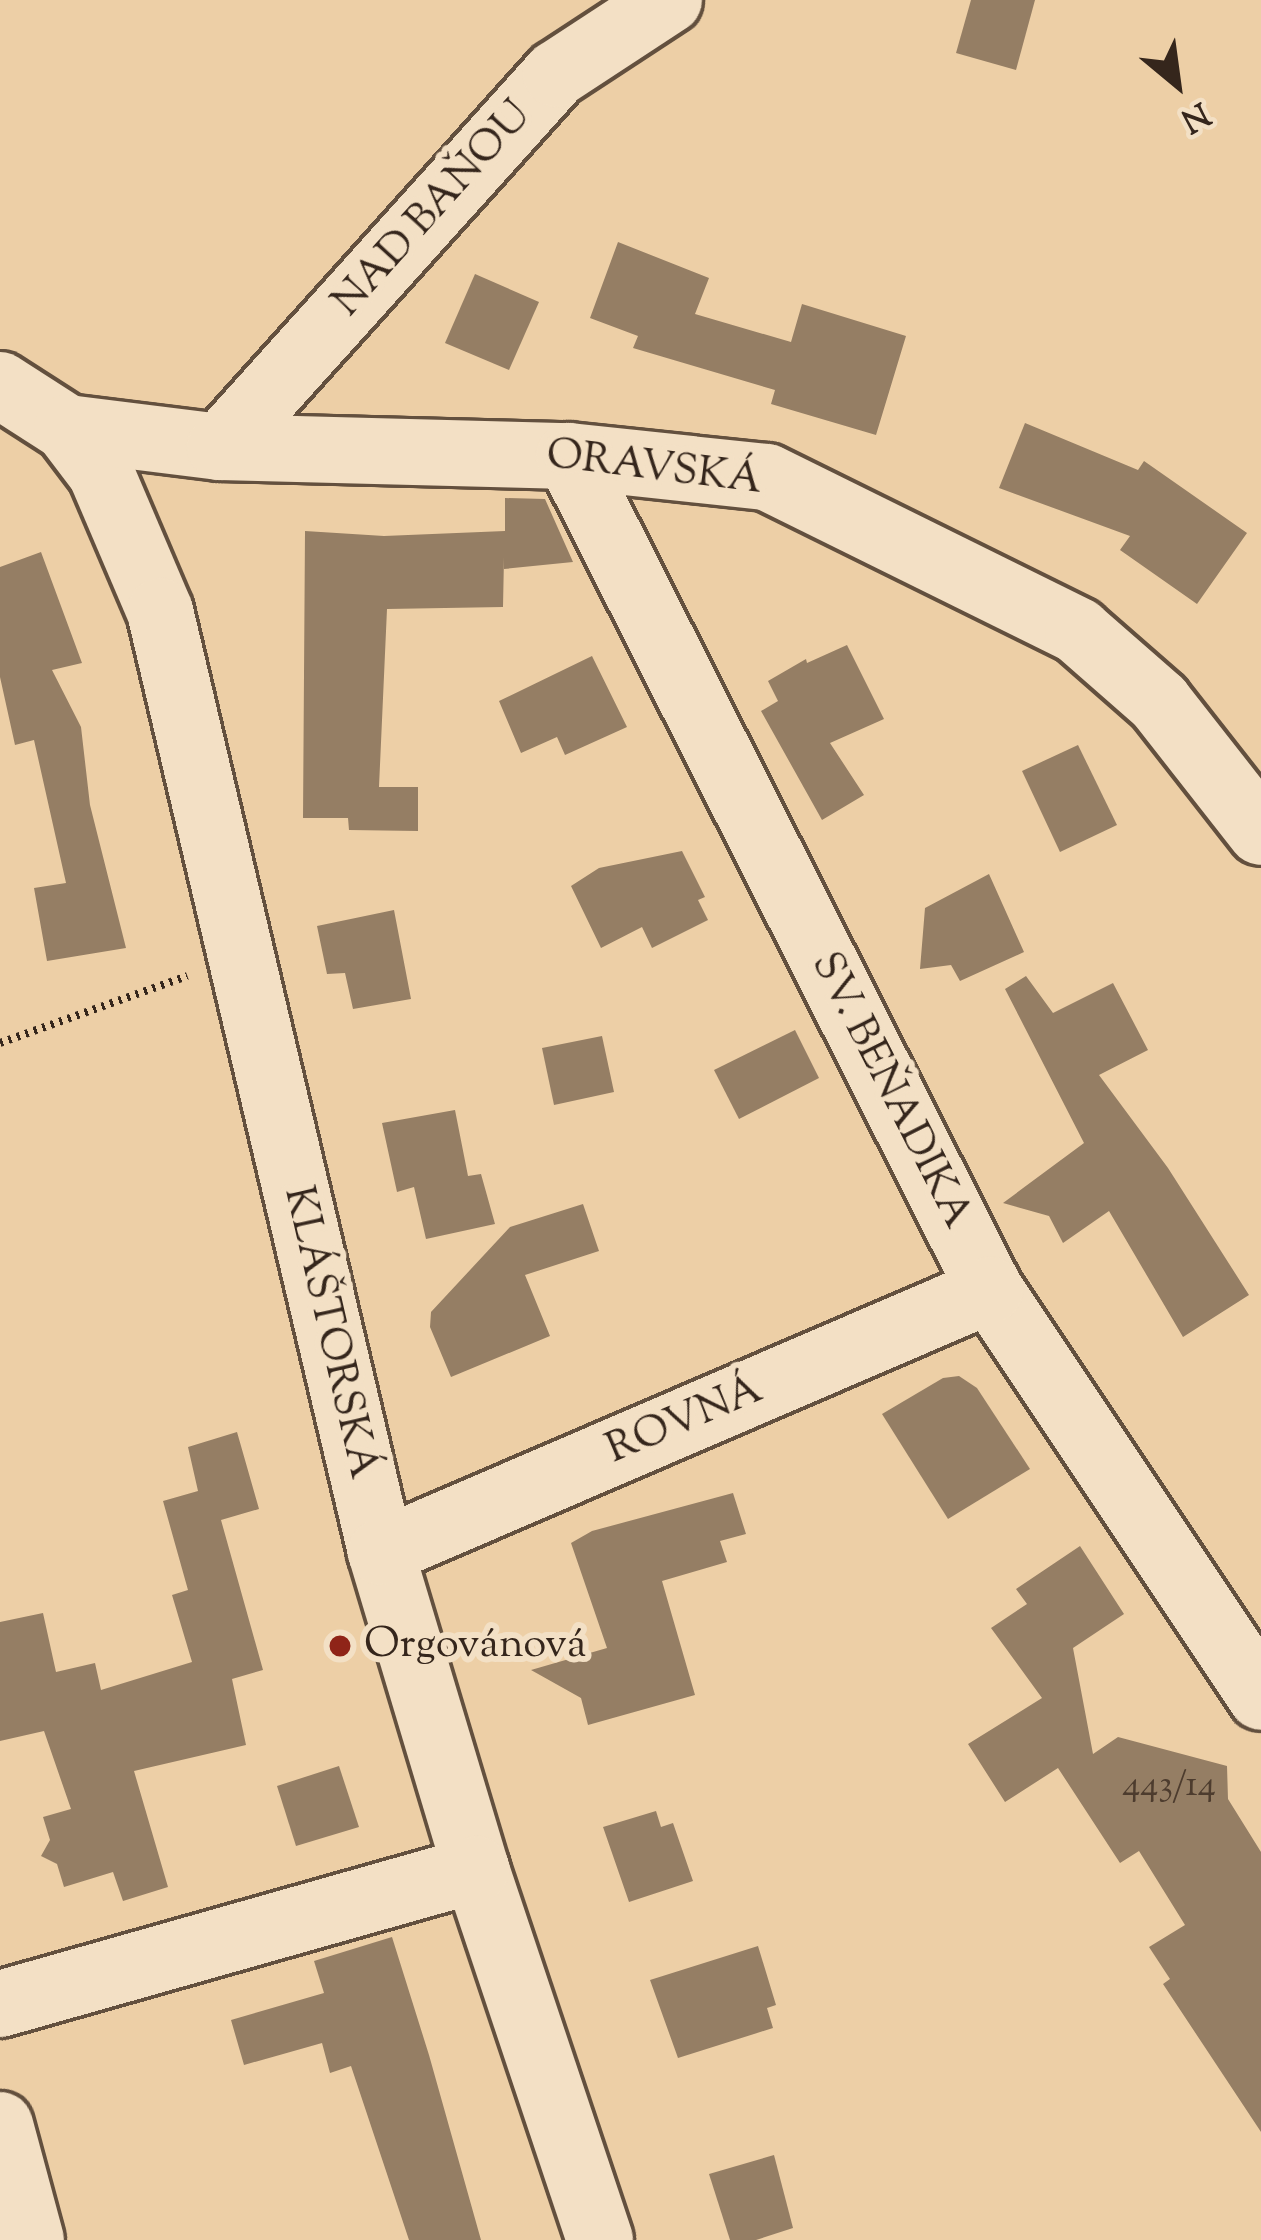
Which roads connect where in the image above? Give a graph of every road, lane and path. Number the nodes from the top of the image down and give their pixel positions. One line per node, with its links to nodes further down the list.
1 (669, 0): 4 (street, NAD BAŇOU)
2 (0, 385): 3 (street)
3 (67, 428): 4 (street, ORAVSKÁ); 7 (street, KLÁŠTORSKÁ)
4 (220, 447): 5 (street, ORAVSKÁ)
5 (569, 456): 6 (street, ORAVSKÁ); 9 (street, SV. BEŇADIKA)
6 (1261, 832)
7 (239, 957): 8 (path); 10 (street, KLÁŠTORSKÁ)
8 (0, 1043)
9 (990, 1290): 10 (street, ROVNÁ); 11 (street, SV. BEŇADIKA)
10 (381, 1552): 12 (street, KLÁŠTORSKÁ)
11 (1261, 1696)
12 (476, 1869): 13 (street); 16 (street, KLÁŠTORSKÁ)
13 (0, 2004)
14 (0, 2125): 15 (street)
15 (31, 2240)
16 (600, 2240)

